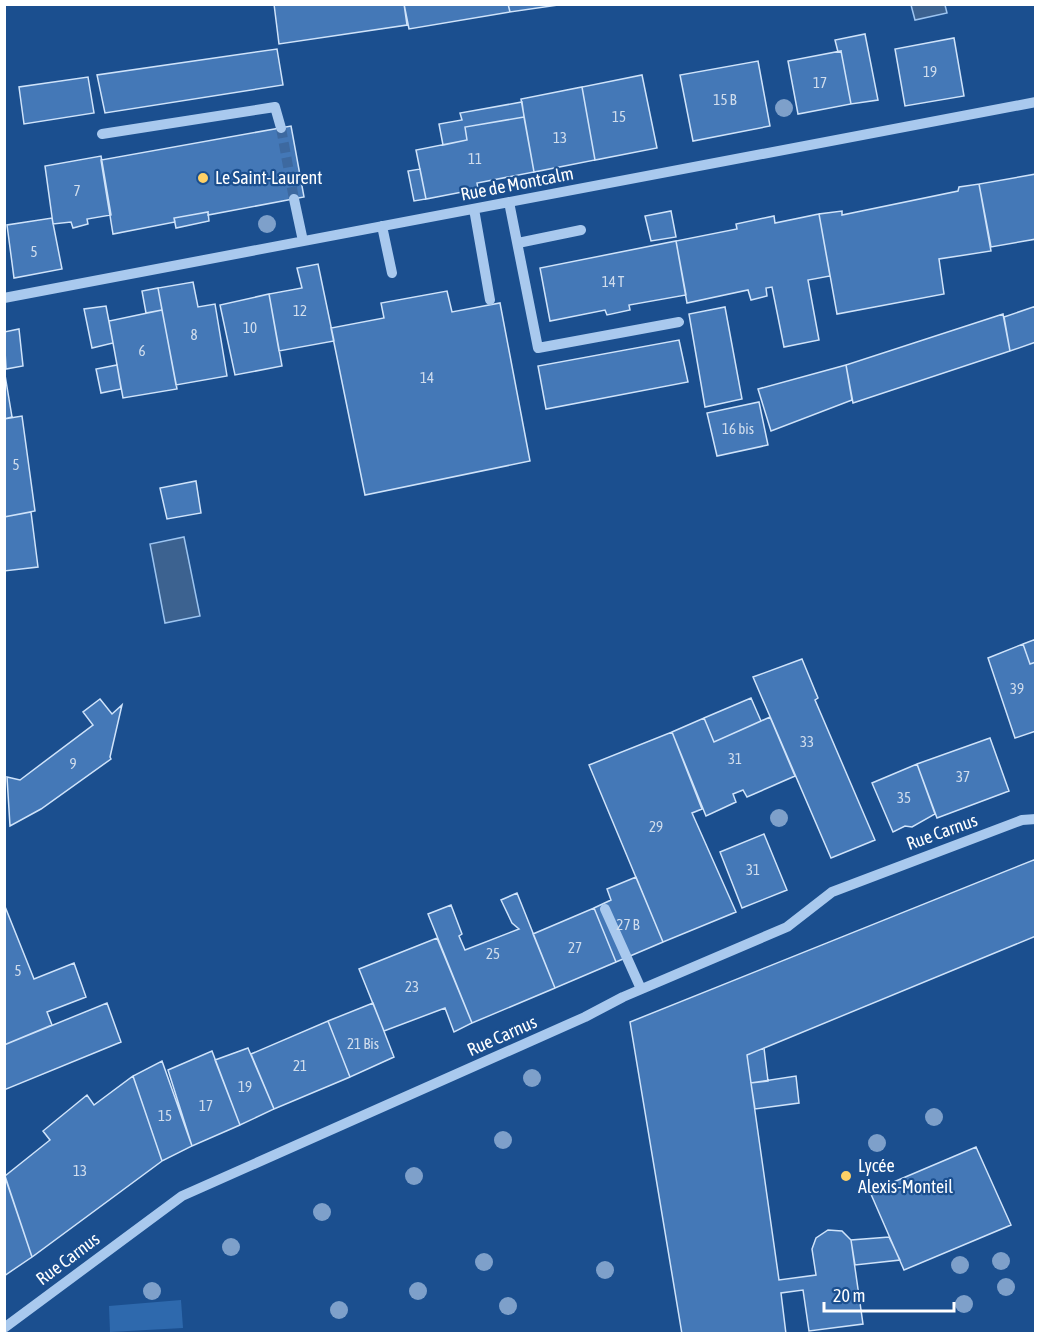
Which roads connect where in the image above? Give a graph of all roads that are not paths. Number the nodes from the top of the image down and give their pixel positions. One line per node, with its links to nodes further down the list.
1 (1035, 102): 5 (street, Rue de Montcalm)
2 (280, 128): 3 (street)
3 (102, 134)
4 (294, 199): 9 (street)
5 (509, 202): 6 (street, Rue de Montcalm); 10 (street)
6 (474, 209): 7 (street, Rue de Montcalm); 13 (street)
7 (382, 226): 9 (street, Rue de Montcalm); 11 (street)
8 (581, 230): 10 (street)
9 (303, 241): 12 (street, Rue de Montcalm)
10 (518, 243): 14 (street)
11 (392, 273)
12 (4, 298)
13 (490, 300)
14 (679, 322)
15 (1035, 819): 17 (street, Rue Carnus)
16 (604, 909): 17 (street)
17 (641, 989): 18 (street, Rue Carnus)
18 (4, 1328)

